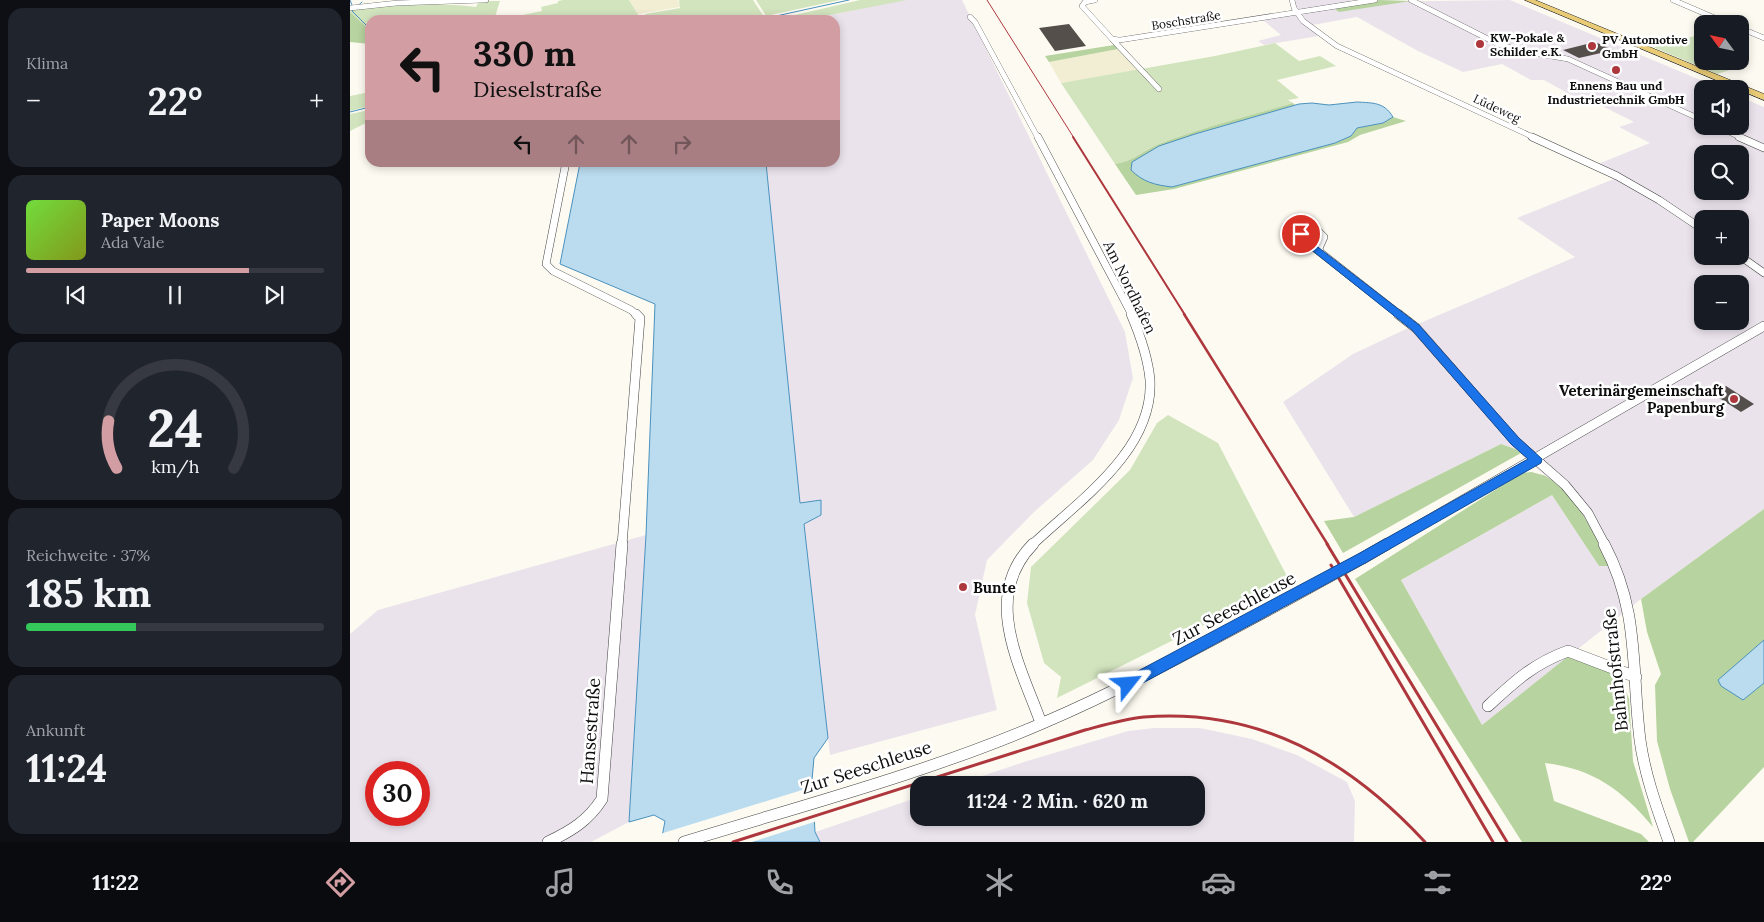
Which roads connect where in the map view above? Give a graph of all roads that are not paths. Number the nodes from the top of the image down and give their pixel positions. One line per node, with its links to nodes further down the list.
1 (486, 0): 8 (street)
2 (1096, 0): 14 (street)
3 (1292, 0): 9 (street)
4 (1375, 0): 9 (street, Boschstraße)
5 (1529, 0): 16 (main road)
6 (1673, 0): 10 (street)
7 (1414, 1): 17 (street)
8 (351, 8)
9 (1294, 12): 14 (street, Boschstraße); 21 (street, Lüdeweg)
10 (1708, 15)
11 (970, 17): 30 (street, Am Nordhafen)
12 (1749, 32): 13 (street)
13 (1764, 38)
14 (1112, 39): 15 (street)
15 (1159, 89)
16 (1764, 97)
17 (1694, 116)
18 (1736, 135): 19 (street)
19 (1764, 148)
20 (565, 167): 27 (street)
21 (1694, 224)
22 (1320, 252): 26 (street, Bahnhofstraße)
23 (1749, 262): 24 (street)
24 (1764, 273)
25 (1764, 326): 26 (street, Zur Seeschleuse)
26 (1536, 459): 28 (street, Bahnhofstraße); 30 (street, Zur Seeschleuse, bridge)
27 (617, 594): 31 (street, Hansestraße)
28 (1636, 677): 29 (street); 33 (street, Bahnhofstraße)
29 (1488, 706)
30 (1042, 723): 32 (street, Zur Seeschleuse)
31 (548, 842)
32 (684, 842)
33 (1669, 842)

